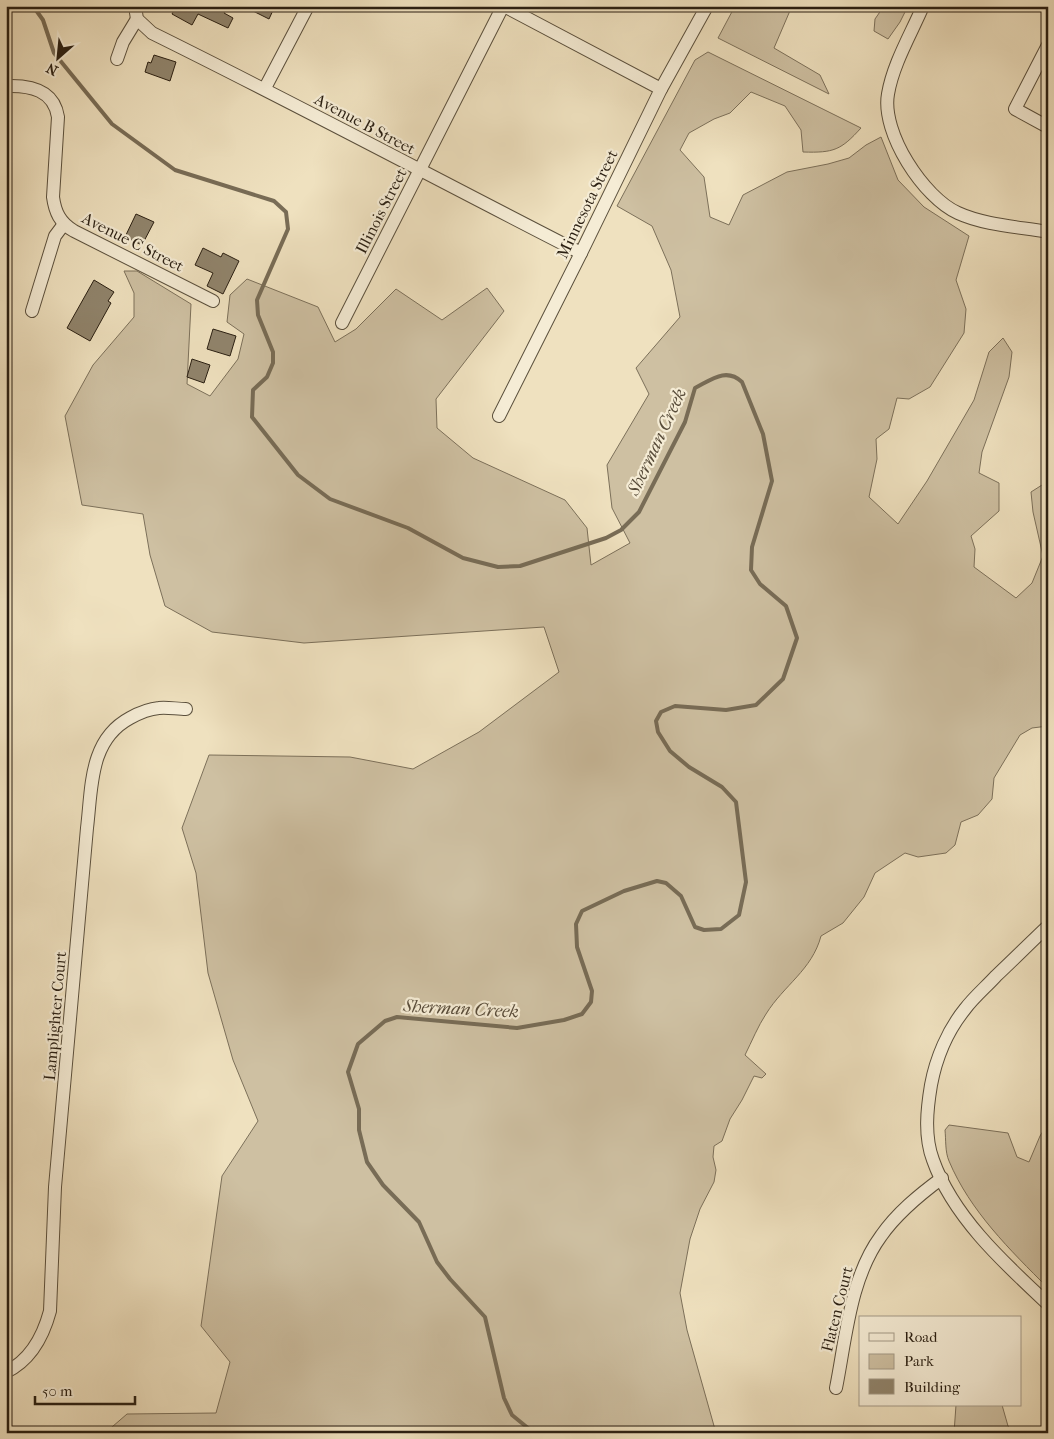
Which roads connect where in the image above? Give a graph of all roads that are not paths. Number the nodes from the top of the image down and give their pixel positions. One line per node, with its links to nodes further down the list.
1 (308, 6): 9 (street)
2 (504, 6): 10 (street); 12 (street, Illinois Street)
3 (706, 6): 10 (street, Minnesota Street)
4 (923, 6): 14 (street)
5 (136, 13): 7 (street); 9 (street, Avenue B Street)
6 (1048, 44): 11 (street)
7 (117, 59)
8 (6, 86): 13 (street, Avenue C Street)
9 (265, 88): 12 (street, Avenue B Street)
10 (661, 88): 15 (street, Minnesota Street)
11 (1048, 127)
12 (420, 171): 15 (street, Avenue B Street); 18 (street, Illinois Street)
13 (64, 224): 16 (street, Avenue C Street); 17 (street)
14 (1048, 232)
15 (581, 253): 19 (street, Minnesota Street)
16 (213, 301)
17 (32, 311)
18 (342, 323)
19 (499, 416)
20 (186, 709): 24 (street, Lamplighter Court)
21 (1048, 926): 22 (street)
22 (942, 1178): 23 (street); 25 (street, Flaten Court)
23 (1048, 1304)
24 (6, 1372)
25 (836, 1388)

